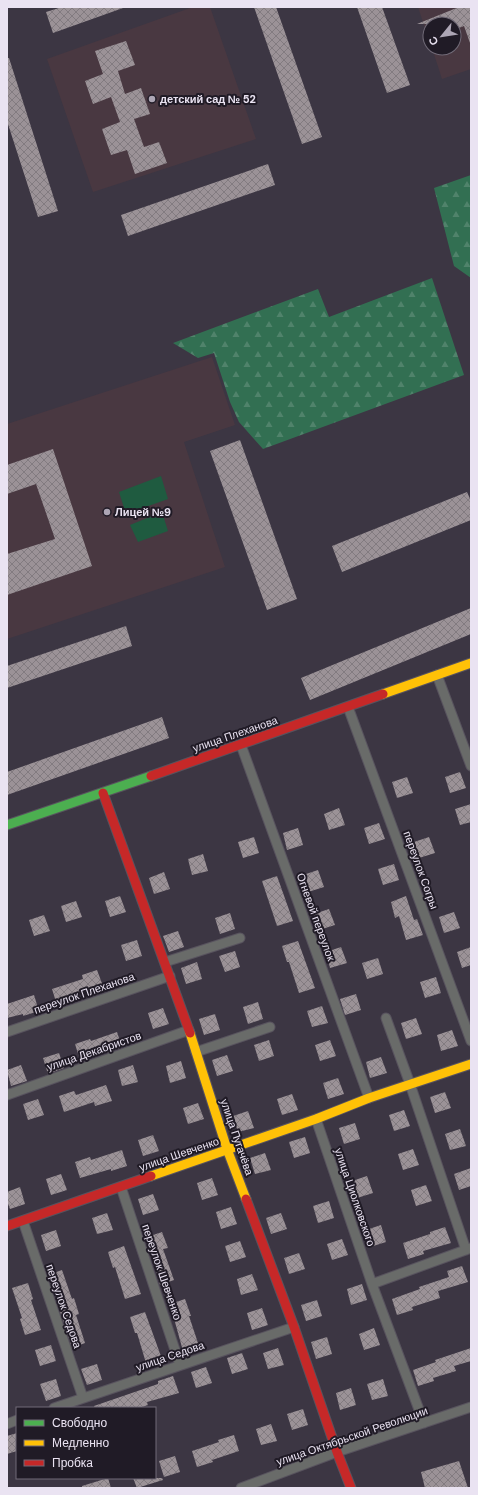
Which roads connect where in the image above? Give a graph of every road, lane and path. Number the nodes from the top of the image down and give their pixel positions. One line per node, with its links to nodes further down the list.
1 (471, 663): 2 (street, улица Плеханова)
2 (437, 675): 3 (street, улица Плеханова); 5 (street)
3 (348, 707): 4 (street, улица Плеханова); 15 (street, переулок Согры)
4 (240, 745): 6 (street, улица Плеханова); 20 (street, Огневой переулок)
5 (471, 766)
6 (103, 792): 7 (street, улица Плеханова); 9 (street, улица Пугачёва)
7 (7, 825)
8 (240, 938): 9 (street)
9 (165, 962): 10 (street, улица Пугачёва)
10 (170, 976): 13 (street, улица Пугачёва); 14 (street, переулок Плеханова)
11 (386, 1018): 18 (street)
12 (270, 1027): 16 (street)
13 (189, 1030): 16 (street, улица Пугачёва); 19 (street, улица Декабристов)
14 (7, 1032)
15 (471, 1041)
16 (196, 1052): 22 (street, улица Пугачёва)
17 (471, 1064): 18 (street, улица Шевченко)
18 (410, 1084): 20 (street, улица Шевченко); 26 (street)
19 (7, 1095)
20 (369, 1098): 21 (street, улица Шевченко)
21 (316, 1119): 22 (street, улица Шевченко); 27 (street, улица Циолковского)
22 (227, 1149): 23 (street, улица Шевченко); 28 (street, улица Пугачёва)
23 (121, 1187): 24 (street, улица Шевченко); 29 (street, переулок Шевченко)
24 (23, 1221): 25 (street, улица Шевченко); 30 (street, переулок Седова)
25 (7, 1226)
26 (469, 1249): 27 (street)
27 (372, 1284): 33 (street, улица Циолковского)
28 (294, 1326): 29 (street, улица Седова); 34 (street, улица Пугачёва)
29 (180, 1365): 30 (street, улица Седова)
30 (83, 1398): 31 (street, улица Седова)
31 (57, 1407)
32 (471, 1407): 33 (street, улица Октябрьской Революции)
33 (424, 1423): 34 (street, улица Октябрьской Революции)
34 (337, 1452): 35 (street, улица Октябрьской Революции); 36 (street, улица Пугачёва)
35 (240, 1488)
36 (351, 1488)

